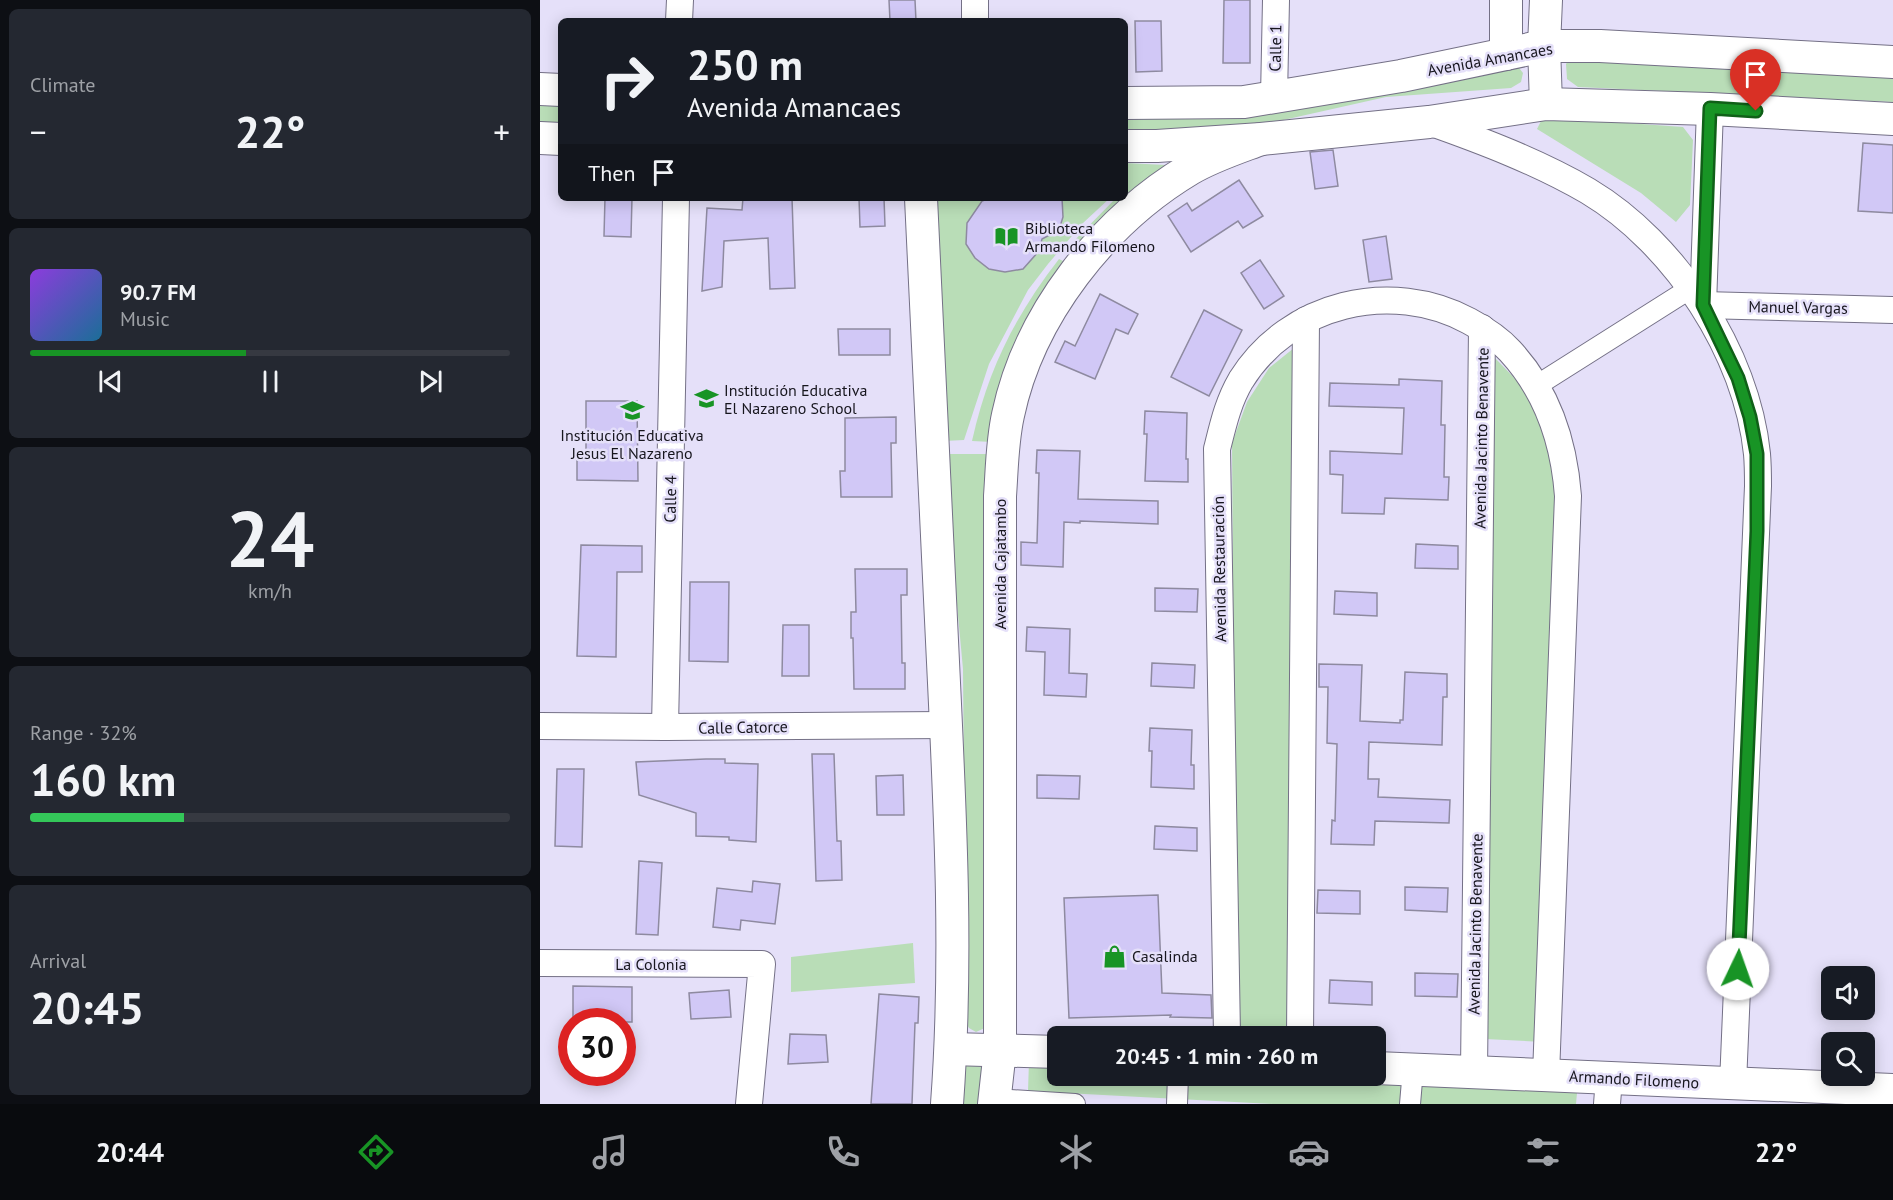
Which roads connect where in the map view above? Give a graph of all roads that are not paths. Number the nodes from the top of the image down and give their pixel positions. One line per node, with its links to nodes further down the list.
1 (680, 0): 6 (street)
2 (975, 0): 7 (street)
3 (1276, 0): 13 (street, Calle 1)
4 (1506, 0): 9 (street)
5 (1546, 0): 8 (street)
6 (679, 18)
7 (975, 18)
8 (1544, 46): 9 (street, Avenida Amancaes); 10 (street, Avenida Amancaes); 15 (street)
9 (1506, 54): 13 (street, Avenida Amancaes)
10 (1893, 62)
11 (540, 89): 12 (street)
12 (558, 90)
13 (1274, 97): 14 (street, Avenida Amancaes)
14 (1128, 103)
15 (1546, 104): 16 (street); 18 (street)
16 (1710, 108): 17 (street); 25 (street)
17 (1893, 119)
18 (1429, 122): 21 (street); 25 (street)
19 (540, 138): 20 (street)
20 (558, 139)
21 (1261, 139): 22 (street); 37 (street, Avenida Cajatambo)
22 (1128, 146)
23 (676, 201): 32 (street, Calle 4)
24 (921, 201): 30 (street)
25 (1697, 297): 26 (street, Manuel Vargas); 29 (street); 43 (street)
26 (1893, 310)
27 (1306, 320): 28 (street, Avenida Restauración); 34 (street, Avenida Restauración); 35 (street)
28 (1482, 328): 29 (street, Avenida Jacinto Benavente); 41 (street, Avenida Jacinto Benavente)
29 (1536, 386): 42 (street, Avenida Jacinto Benavente)
30 (946, 725): 32 (street, Calle Catorce); 36 (street)
31 (540, 726): 32 (street, Calle Catorce)
32 (665, 727)
33 (540, 963): 48 (street, La Colonia)
34 (1227, 1026)
35 (1300, 1026)
36 (951, 1049): 37 (street); 49 (street)
37 (1000, 1050): 38 (street); 47 (street, Avenida Cajatambo)
38 (1047, 1052)
39 (1386, 1069): 40 (street, Armando Filomeno)
40 (1413, 1070): 41 (street, Armando Filomeno); 52 (street)
41 (1474, 1072): 42 (street, Armando Filomeno)
42 (1546, 1075): 46 (street, Armando Filomeno)
43 (1733, 1084): 45 (street, Armando Filomeno); 46 (street, Armando Filomeno)
44 (1178, 1086): 51 (street)
45 (1893, 1090)
46 (1608, 1091)
47 (994, 1101): 50 (street)
48 (750, 1104)
49 (947, 1104)
50 (1075, 1104)
51 (1177, 1104)
52 (1410, 1104)

